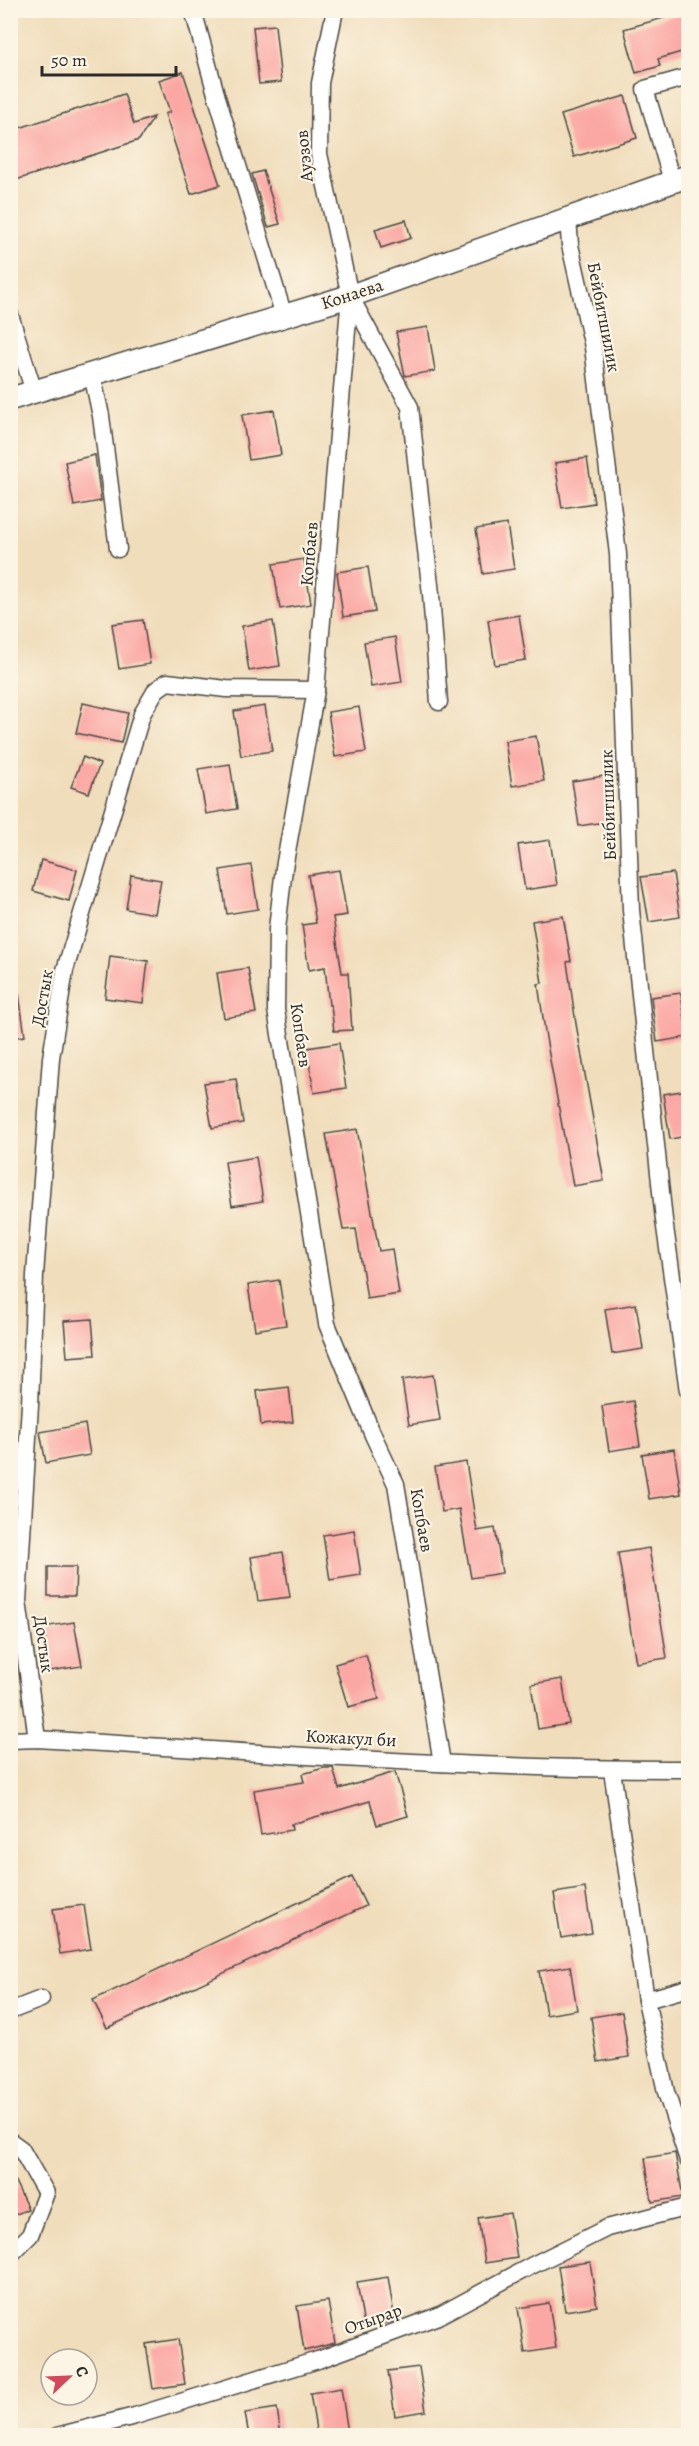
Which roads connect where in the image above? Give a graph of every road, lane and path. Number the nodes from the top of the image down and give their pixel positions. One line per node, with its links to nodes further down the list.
1 (194, 10): 8 (street)
2 (335, 10): 6 (street, Ауэзов)
3 (688, 77): 4 (street)
4 (680, 178): 5 (main road, Конаева)
5 (568, 219): 6 (main road, Конаева); 15 (street, Бейбитшилик)
6 (350, 296): 8 (main road, Конаева); 13 (street, Копбаев); 14 (street)
7 (10, 315): 10 (street)
8 (284, 316): 9 (main road, Конаева)
9 (92, 374): 10 (main road, Конаева); 12 (street)
10 (34, 392): 11 (main road, Конаева)
11 (10, 399)
12 (118, 549)
13 (316, 690): 16 (street, Достык); 18 (street, Копбаев)
14 (439, 702)
15 (688, 1391)
16 (37, 1739): 17 (street, Кожакул би); 18 (street, Кожакул би)
17 (10, 1740)
18 (442, 1763): 20 (street, Кожакул би)
19 (688, 1769): 20 (street, Кожакул би)
20 (612, 1770): 23 (street)
21 (688, 1988): 23 (street)
22 (41, 1999): 24 (street)
23 (646, 2000): 26 (street)
24 (10, 2011)
25 (10, 2141): 28 (street)
26 (688, 2160)
27 (688, 2207): 29 (street, Отырар)
28 (10, 2255)
29 (57, 2436)

